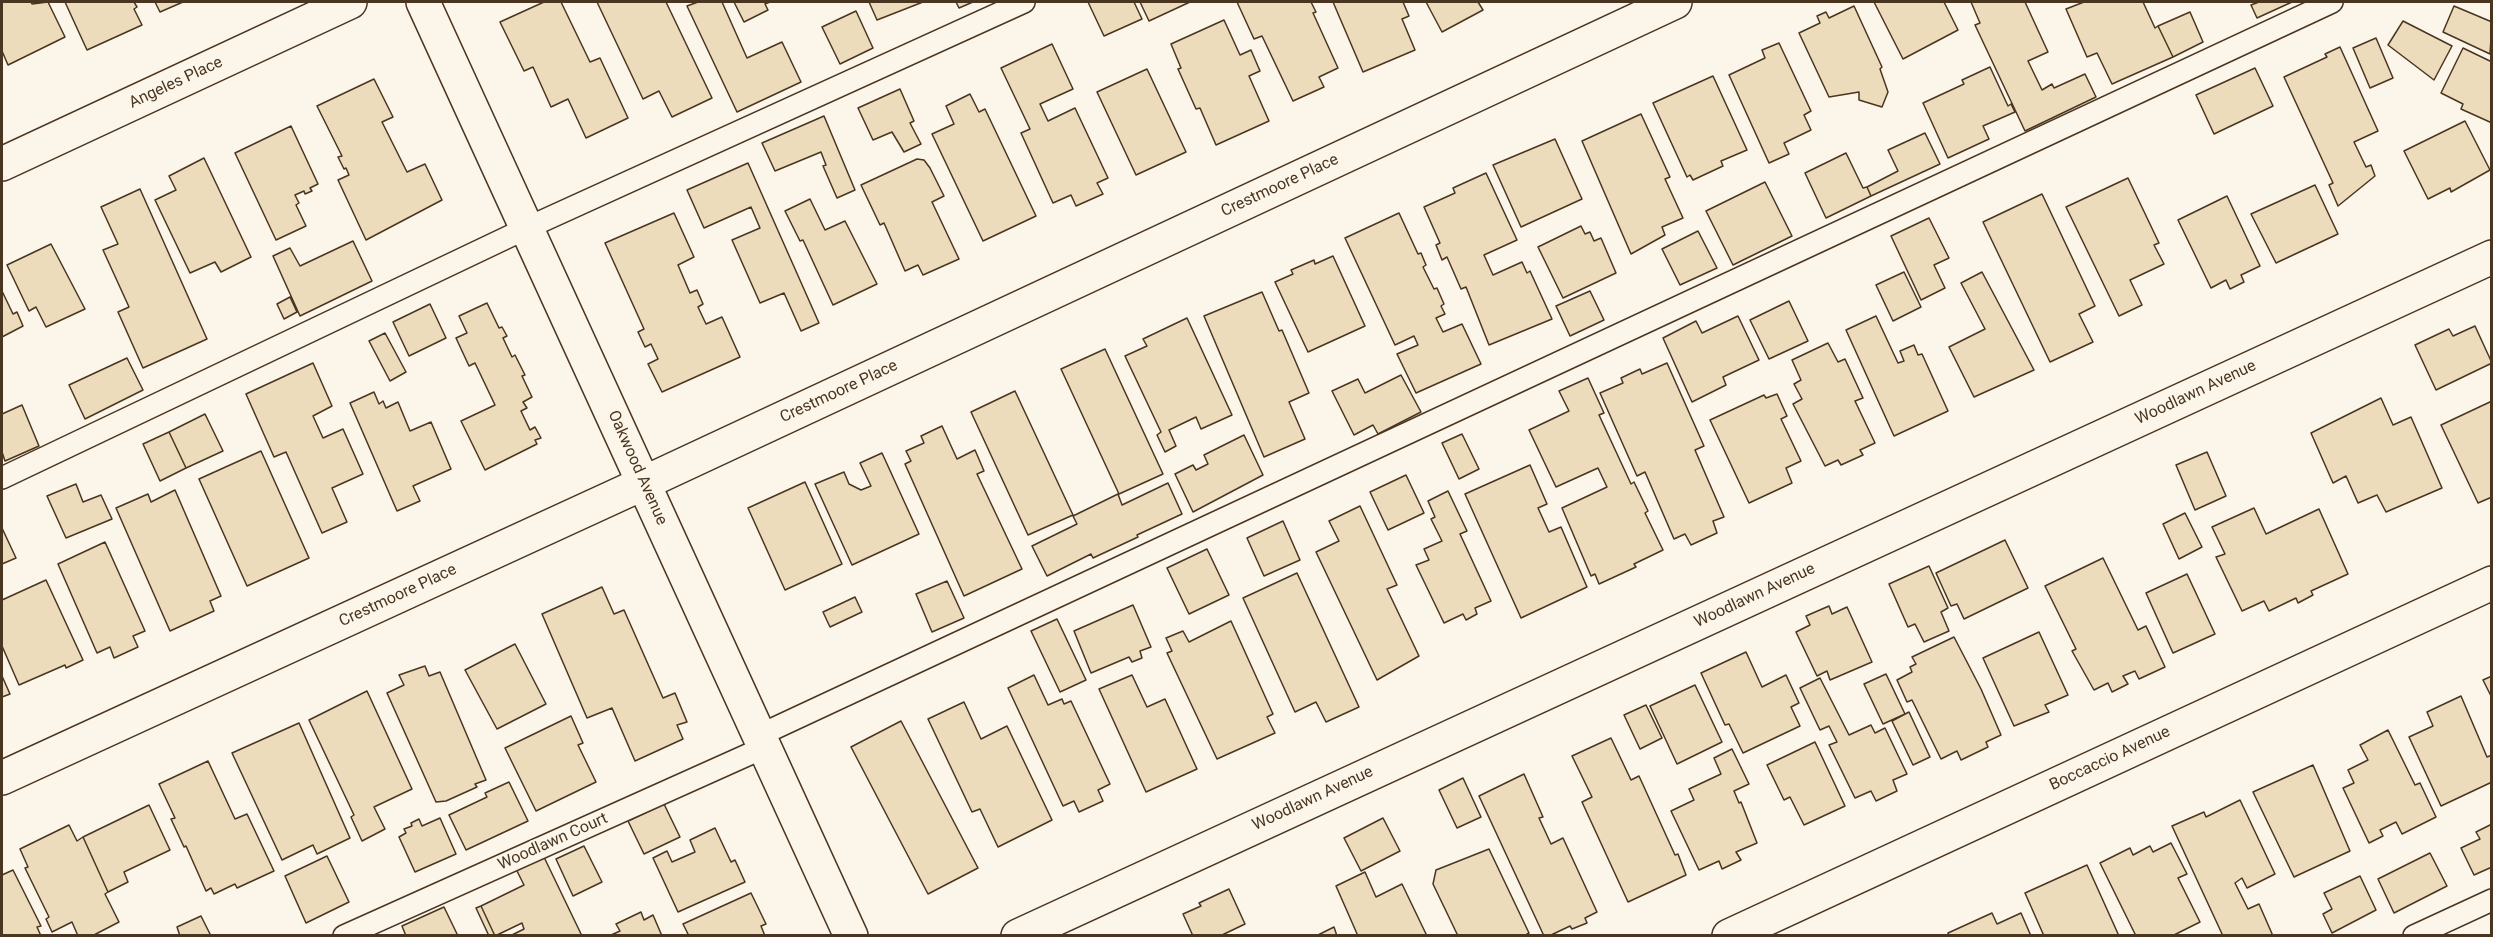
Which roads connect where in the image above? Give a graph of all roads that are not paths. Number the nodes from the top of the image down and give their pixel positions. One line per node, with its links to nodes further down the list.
1 (350, 2): 6 (street, Angeles Place)
2 (423, 2): 7 (street, Oakwood Avenue)
3 (1024, 2): 7 (lane)
4 (1676, 2): 10 (street, Crestmoore Place)
5 (2332, 2): 12 (lane, Woodlawn Court)
6 (2, 164)
7 (527, 228): 9 (lane); 10 (street, Oakwood Avenue)
8 (2492, 257): 17 (street, Woodlawn Avenue)
9 (2, 477)
10 (644, 483): 12 (street, Oakwood Avenue); 13 (street, Crestmoore Place)
11 (2492, 583): 18 (street, Boccaccio Avenue)
12 (761, 742): 15 (lane, Woodlawn Court); 16 (street, Oakwood Avenue)
13 (2, 778)
14 (2492, 900): 19 (lane)
15 (344, 936)
16 (851, 936)
17 (1018, 936)
18 (1729, 936)
19 (2414, 936)

